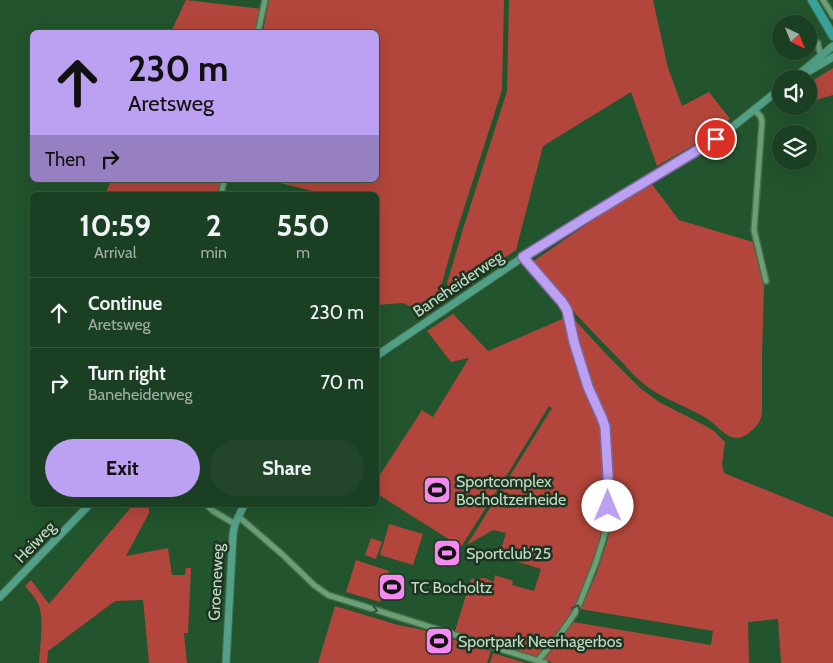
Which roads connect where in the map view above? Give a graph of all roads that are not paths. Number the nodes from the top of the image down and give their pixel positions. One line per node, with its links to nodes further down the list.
1 (265, 0): 5 (street)
2 (812, 0): 6 (main road)
3 (824, 0): 4 (street)
4 (833, 16)
5 (258, 30)
6 (833, 36)
7 (818, 43): 9 (street)
8 (833, 46): 9 (street)
9 (821, 55): 11 (street)
10 (833, 57): 12 (street)
11 (804, 70)
12 (810, 70)
13 (772, 95): 14 (street, Baneheiderweg)
14 (754, 109): 15 (street, Baneheiderweg); 16 (street)
15 (523, 257): 17 (street, Baneheiderweg); 24 (street, one-way to 15)
16 (766, 281)
17 (379, 354)
18 (86, 507): 23 (street, Heiweg)
19 (209, 507): 22 (street)
20 (243, 507): 21 (street, Groeneweg)
21 (239, 517): 22 (street, Groeneweg); 24 (street, one-way to 24)
22 (235, 524): 25 (street, Groeneweg)
23 (0, 597)
24 (539, 661): 26 (street)
25 (226, 663)
26 (545, 663)

